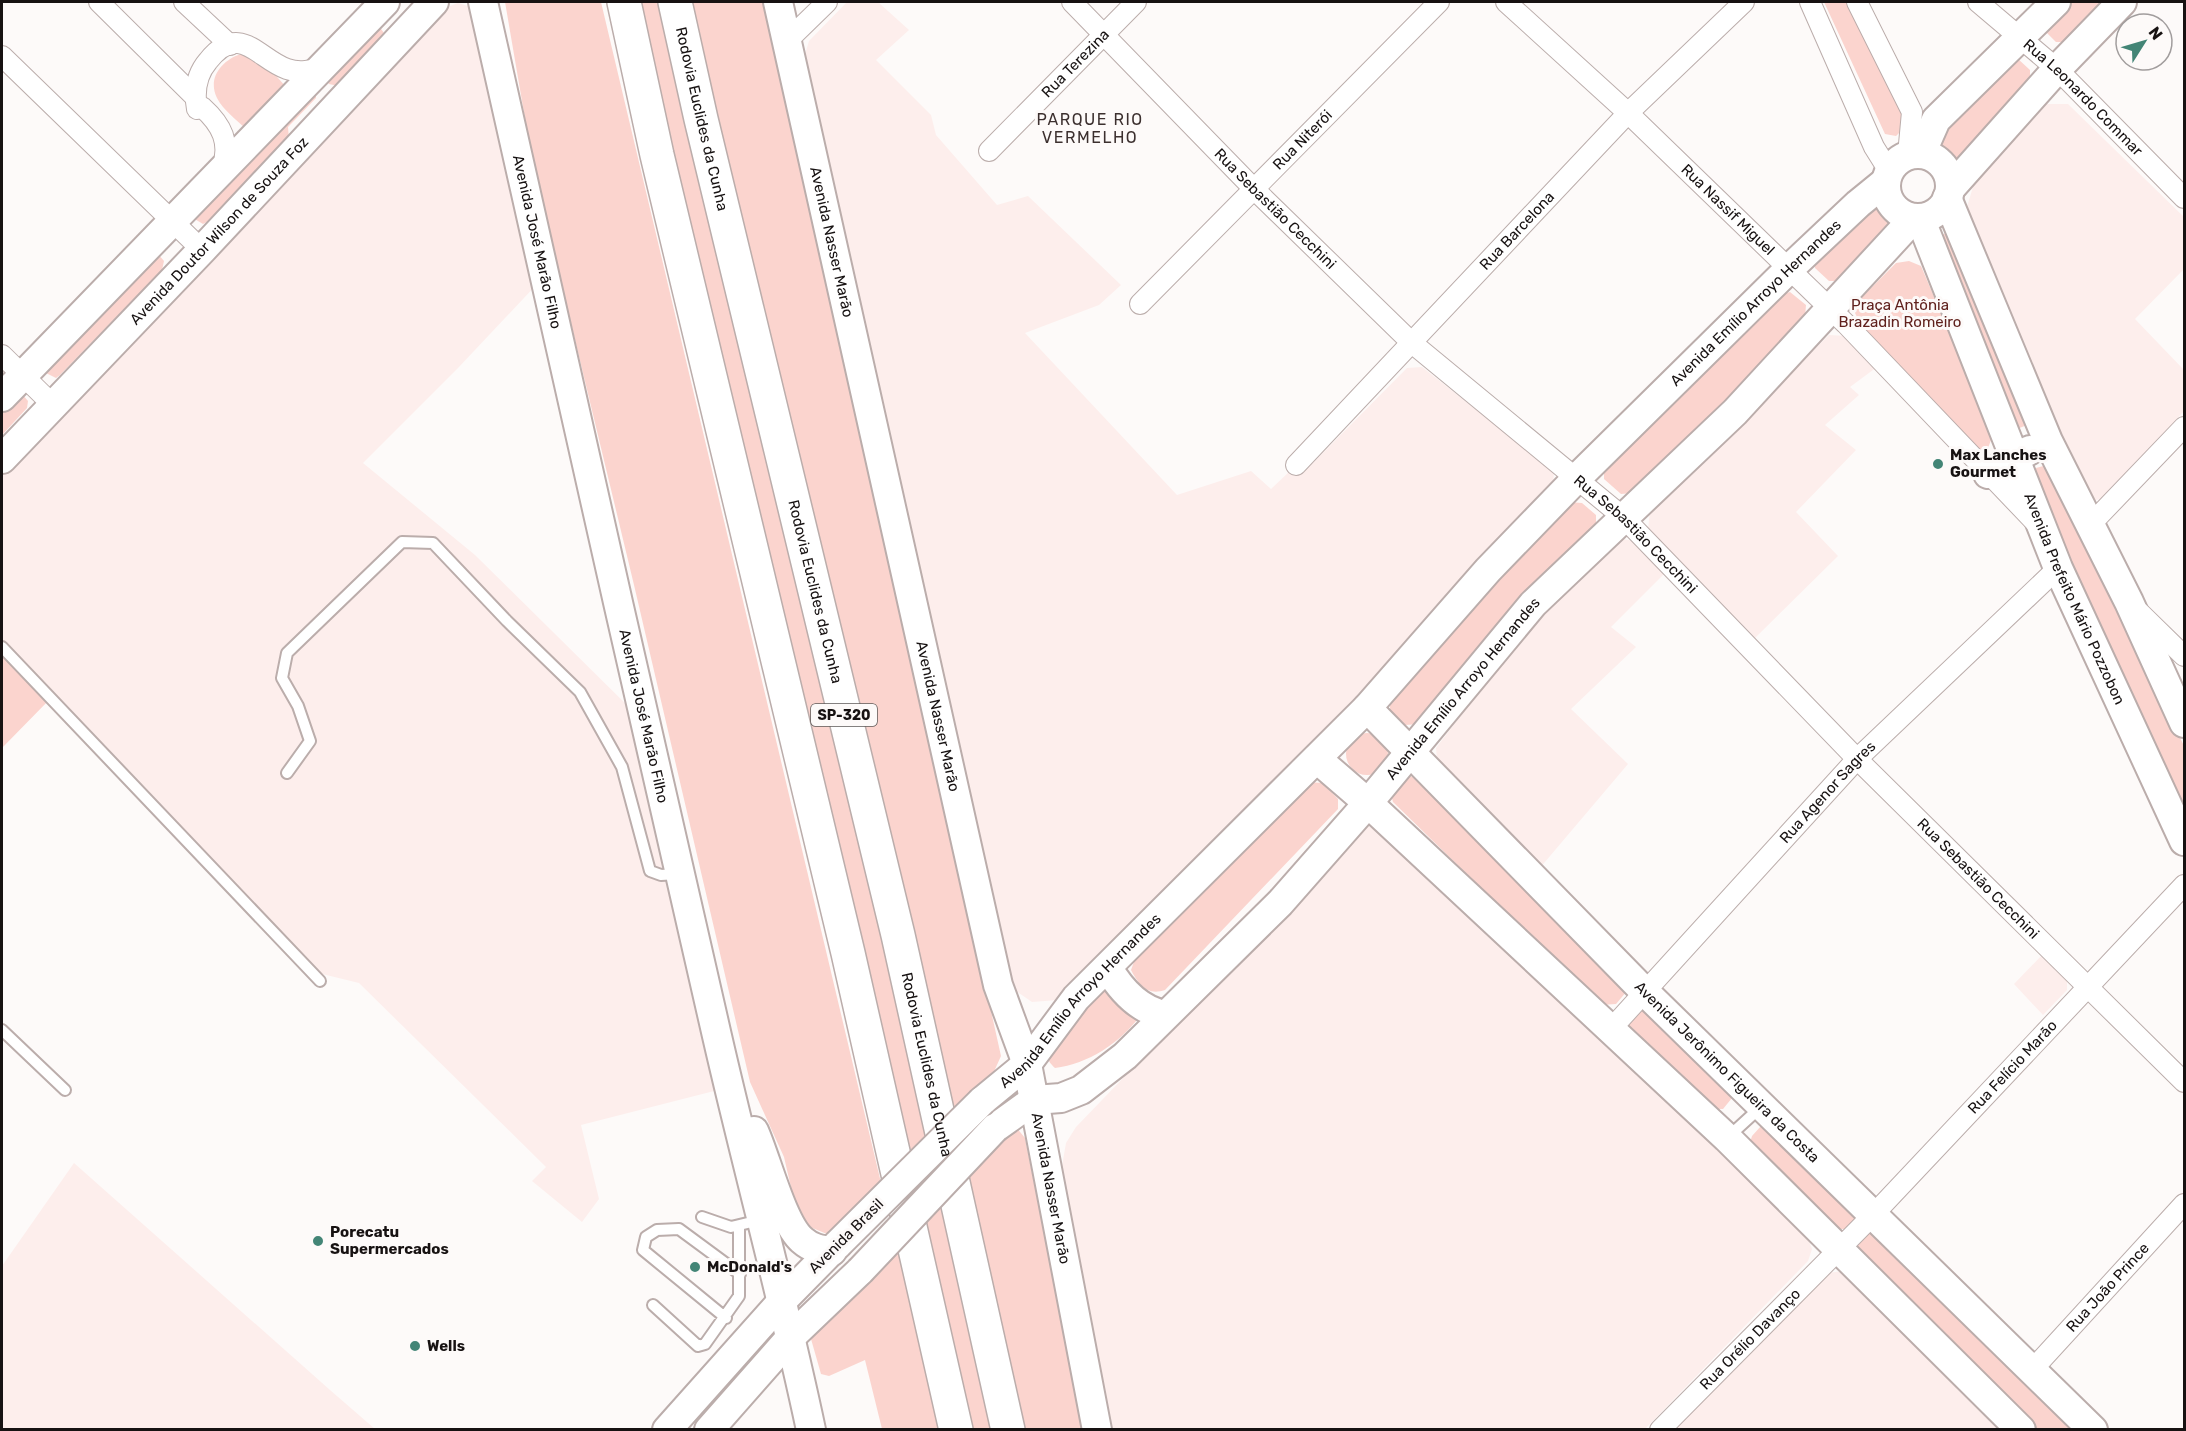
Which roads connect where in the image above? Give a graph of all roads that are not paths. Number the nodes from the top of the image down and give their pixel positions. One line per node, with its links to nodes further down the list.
1 (99, 2): 28 (street)
2 (184, 2): 24 (street)
3 (434, 2): 21 (main road, Avenida Doutor Wilson de Souza Foz)
4 (483, 2): 70 (main road, Avenida José Marão Filho)
5 (624, 2): 102 (highway, SP-320)
6 (675, 2): 103 (highway, Rodovia Euclides da Cunha / SP-320)
7 (777, 2): 23 (main road, Avenida Nasser Marão)
8 (827, 2): 23 (street)
9 (1072, 2): 20 (street, Rua Sebastião Cecchini)
10 (1136, 2): 20 (street, Rua Terezina)
11 (1439, 2): 34 (street, Rua Niterói)
12 (1506, 2): 29 (street, Rua Nassif Miguel)
13 (1744, 2): 29 (street, Rua Barcelona)
14 (1810, 2): 32 (street)
15 (1857, 2): 32 (street)
16 (1978, 2): 22 (street, Rua Leonardo Commar)
17 (2056, 2): 22 (main road, Avenida Emílio Arroyo Hernandes)
18 (2122, 2): 27 (main road, Avenida Emílio Arroyo Hernandes)
19 (377, 4): 21 (main road); 26 (main road)
20 (1105, 32): 31 (street, Rua Terezina); 34 (street, Rua Sebastião Cecchini)
21 (402, 33): 30 (main road, Avenida Doutor Wilson de Souza Foz)
22 (2020, 38): 27 (street, Rua Leonardo Commar); 32 (main road, Avenida Emílio Arroyo Hernandes)
23 (787, 41): 80 (main road, Avenida Nasser Marão)
24 (230, 45): 26 (street); 28 (street)
25 (2, 56): 38 (street)
26 (319, 69): 30 (main road); 33 (main road)
27 (2057, 69): 35 (main road, Avenida Emílio Arroyo Hernandes); 36 (street, Rua Leonardo Commar)
28 (195, 97): 33 (street)
29 (1628, 113): 40 (street, Rua Nassif Miguel); 43 (street, Rua Barcelona)
30 (299, 147): 39 (main road, Avenida Doutor Wilson de Souza Foz)
31 (989, 151)
32 (1901, 166): 35 (main road); 37 (main road); 40 (main road, Avenida Emílio Arroyo Hernandes)
33 (222, 169): 38 (main road)
34 (1254, 189): 41 (street, Rua Niterói); 43 (street, Rua Sebastião Cecchini)
35 (1949, 194): 37 (main road, Avenida Emílio Arroyo Hernandes); 49 (main road)
36 (2184, 198)
37 (1917, 218): 42 (main road, Avenida Emílio Arroyo Hernandes); 50 (main road, Avenida Prefeito Mário Pozzobon)
38 (172, 220): 39 (street); 45 (main road)
39 (202, 250): 47 (main road, Avenida Doutor Wilson de Souza Foz)
40 (1789, 269): 42 (street, Rua Nassif Miguel); 54 (main road, Avenida Emílio Arroyo Hernandes)
41 (1140, 304)
42 (1830, 309): 53 (street, Rua Nassif Miguel); 55 (main road, Avenida Emílio Arroyo Hernandes)
43 (1412, 343): 52 (street, Rua Barcelona); 54 (street, Rua Sebastião Cecchini)
44 (2, 355): 45 (street)
45 (23, 375): 46 (main road); 47 (street)
46 (2, 397)
47 (54, 406): 51 (main road, Avenida Doutor Wilson de Souza Foz)
48 (2184, 427): 56 (street)
49 (2048, 441): 50 (main road); 56 (main road)
50 (2014, 458): 53 (main road); 57 (main road, Avenida Prefeito Mário Pozzobon)
51 (2, 459)
52 (1296, 465)
53 (1988, 474): 57 (street, Rua Nassif Miguel)
54 (1577, 478): 55 (street, Rua Sebastião Cecchini); 62 (main road, Avenida Emílio Arroyo Hernandes)
55 (1623, 517): 64 (main road, Avenida Emílio Arroyo Hernandes); 66 (street, Rua Sebastião Cecchini)
56 (2090, 525): 59 (main road)
57 (2042, 529): 58 (main road, Avenida Prefeito Mário Pozzobon)
58 (2058, 568): 66 (street, Rua Agenor Sagres); 69 (main road, Avenida Prefeito Mário Pozzobon)
59 (2129, 603): 61 (street); 63 (main road)
60 (2, 646): 73 (lane)
61 (2184, 656)
62 (1367, 708): 64 (main road, Avenida Jerônimo Figueira da Costa); 65 (main road, Avenida Emílio Arroyo Hernandes)
63 (2184, 723)
64 (1410, 753): 68 (main road, Avenida Emílio Arroyo Hernandes); 75 (main road, Avenida Jerônimo Figueira da Costa)
65 (1317, 759): 68 (main road); 72 (main road, Avenida Emílio Arroyo Hernandes)
66 (1857, 759): 74 (street, Rua Sebastião Cecchini); 75 (street, Rua Agenor Sagres)
67 (287, 773): 70 (lane)
68 (1368, 803): 76 (main road, Avenida Emílio Arroyo Hernandes); 77 (main road)
69 (2184, 841)
70 (680, 873): 79 (main road, Avenida José Marão Filho)
71 (2184, 885): 74 (street, Rua Felício Marão)
72 (1108, 968): 76 (main road); 80 (main road, Avenida Emílio Arroyo Hernandes)
73 (320, 981)
74 (2089, 988): 81 (street, Rua Sebastião Cecchini); 88 (street, Rua Felício Marão)
75 (1646, 993): 77 (street, Rua Agenor Sagres); 85 (main road, Avenida Jerônimo Figueira da Costa)
76 (1165, 1015): 83 (main road, Avenida Emílio Arroyo Hernandes)
77 (1611, 1029): 86 (main road)
78 (2, 1030): 82 (lane)
79 (716, 1034): 90 (main road, Avenida José Marão Filho); 91 (main road)
80 (1027, 1064): 83 (main road, Avenida Nasser Marão); 84 (main road, Avenida Emílio Arroyo Hernandes)
81 (2184, 1082)
82 (65, 1090)
83 (1035, 1100): 97 (main road, Avenida Emílio Arroyo Hernandes, bridge); 104 (main road, Avenida Nasser Marão)
84 (982, 1101): 91 (main road, Avenida Brasil, bridge)
85 (1762, 1106): 86 (lane); 88 (main road, Avenida Jerônimo Figueira da Costa)
86 (1727, 1138): 92 (main road)
87 (2184, 1204): 98 (street, Rua João Prince)
88 (1874, 1214): 92 (street, Rua Felício Marão); 98 (main road, Avenida Jerônimo Figueira da Costa)
89 (702, 1217): 90 (lane)
90 (750, 1223): 93 (lane); 94 (main road, Avenida José Marão Filho)
91 (835, 1247): 94 (main road, Avenida Brasil)
92 (1839, 1247): 105 (street, Rua Orélio Davanço); 106 (main road)
93 (740, 1274): 96 (lane); 96 (lane)
94 (782, 1301): 97 (main road, Avenida José Marão Filho); 99 (main road, Avenida Brasil)
95 (653, 1305): 96 (lane)
96 (726, 1318)
97 (791, 1337): 100 (main road); 101 (main road, Avenida José Marão Filho)
98 (2032, 1370): 107 (main road, Avenida Jerônimo Figueira da Costa)
99 (676, 1426)
100 (710, 1430)
101 (811, 1430)
102 (956, 1430)
103 (1008, 1430)
104 (1097, 1430)
105 (1660, 1430)
106 (2021, 1430)
107 (2093, 1430)

